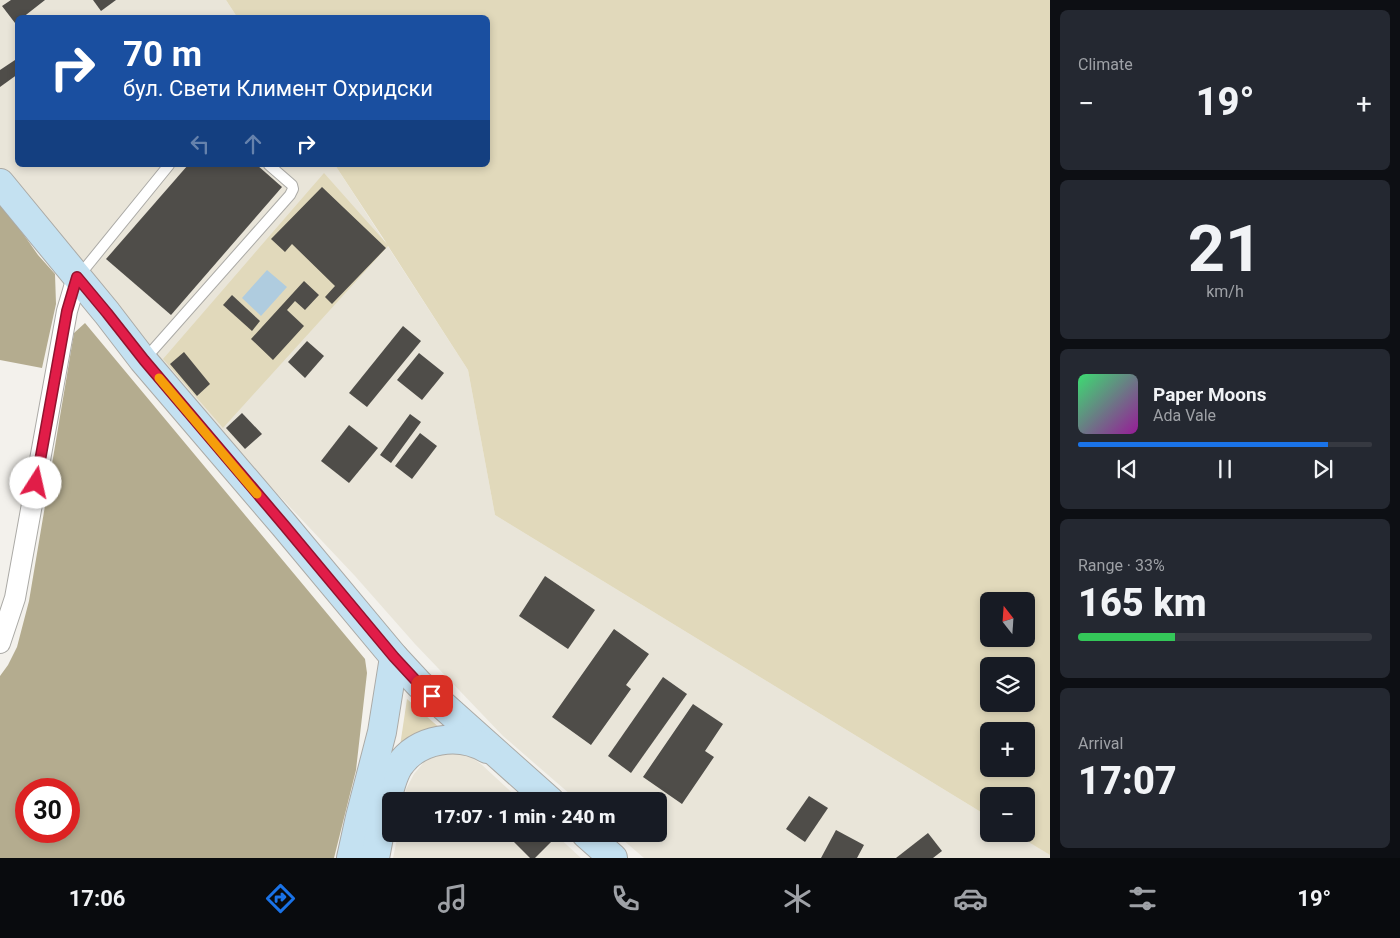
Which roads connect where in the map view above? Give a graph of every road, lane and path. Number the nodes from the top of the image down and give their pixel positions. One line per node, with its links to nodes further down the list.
1 (167, 167): 4 (lane)
2 (271, 167): 5 (lane)
3 (0, 183): 4 (main road)
4 (77, 277): 5 (main road); 6 (street)
5 (144, 360): 7 (main road)
6 (0, 643)
7 (394, 657): 8 (main road); 9 (main road)
8 (382, 732): 10 (main road); 15 (main road)
9 (504, 760): 11 (main road); 12 (main road)
10 (382, 792)
11 (390, 792)
12 (540, 792)
13 (382, 821): 16 (main road)
14 (595, 842): 17 (main road)
15 (351, 858)
16 (375, 858)
17 (613, 858)

